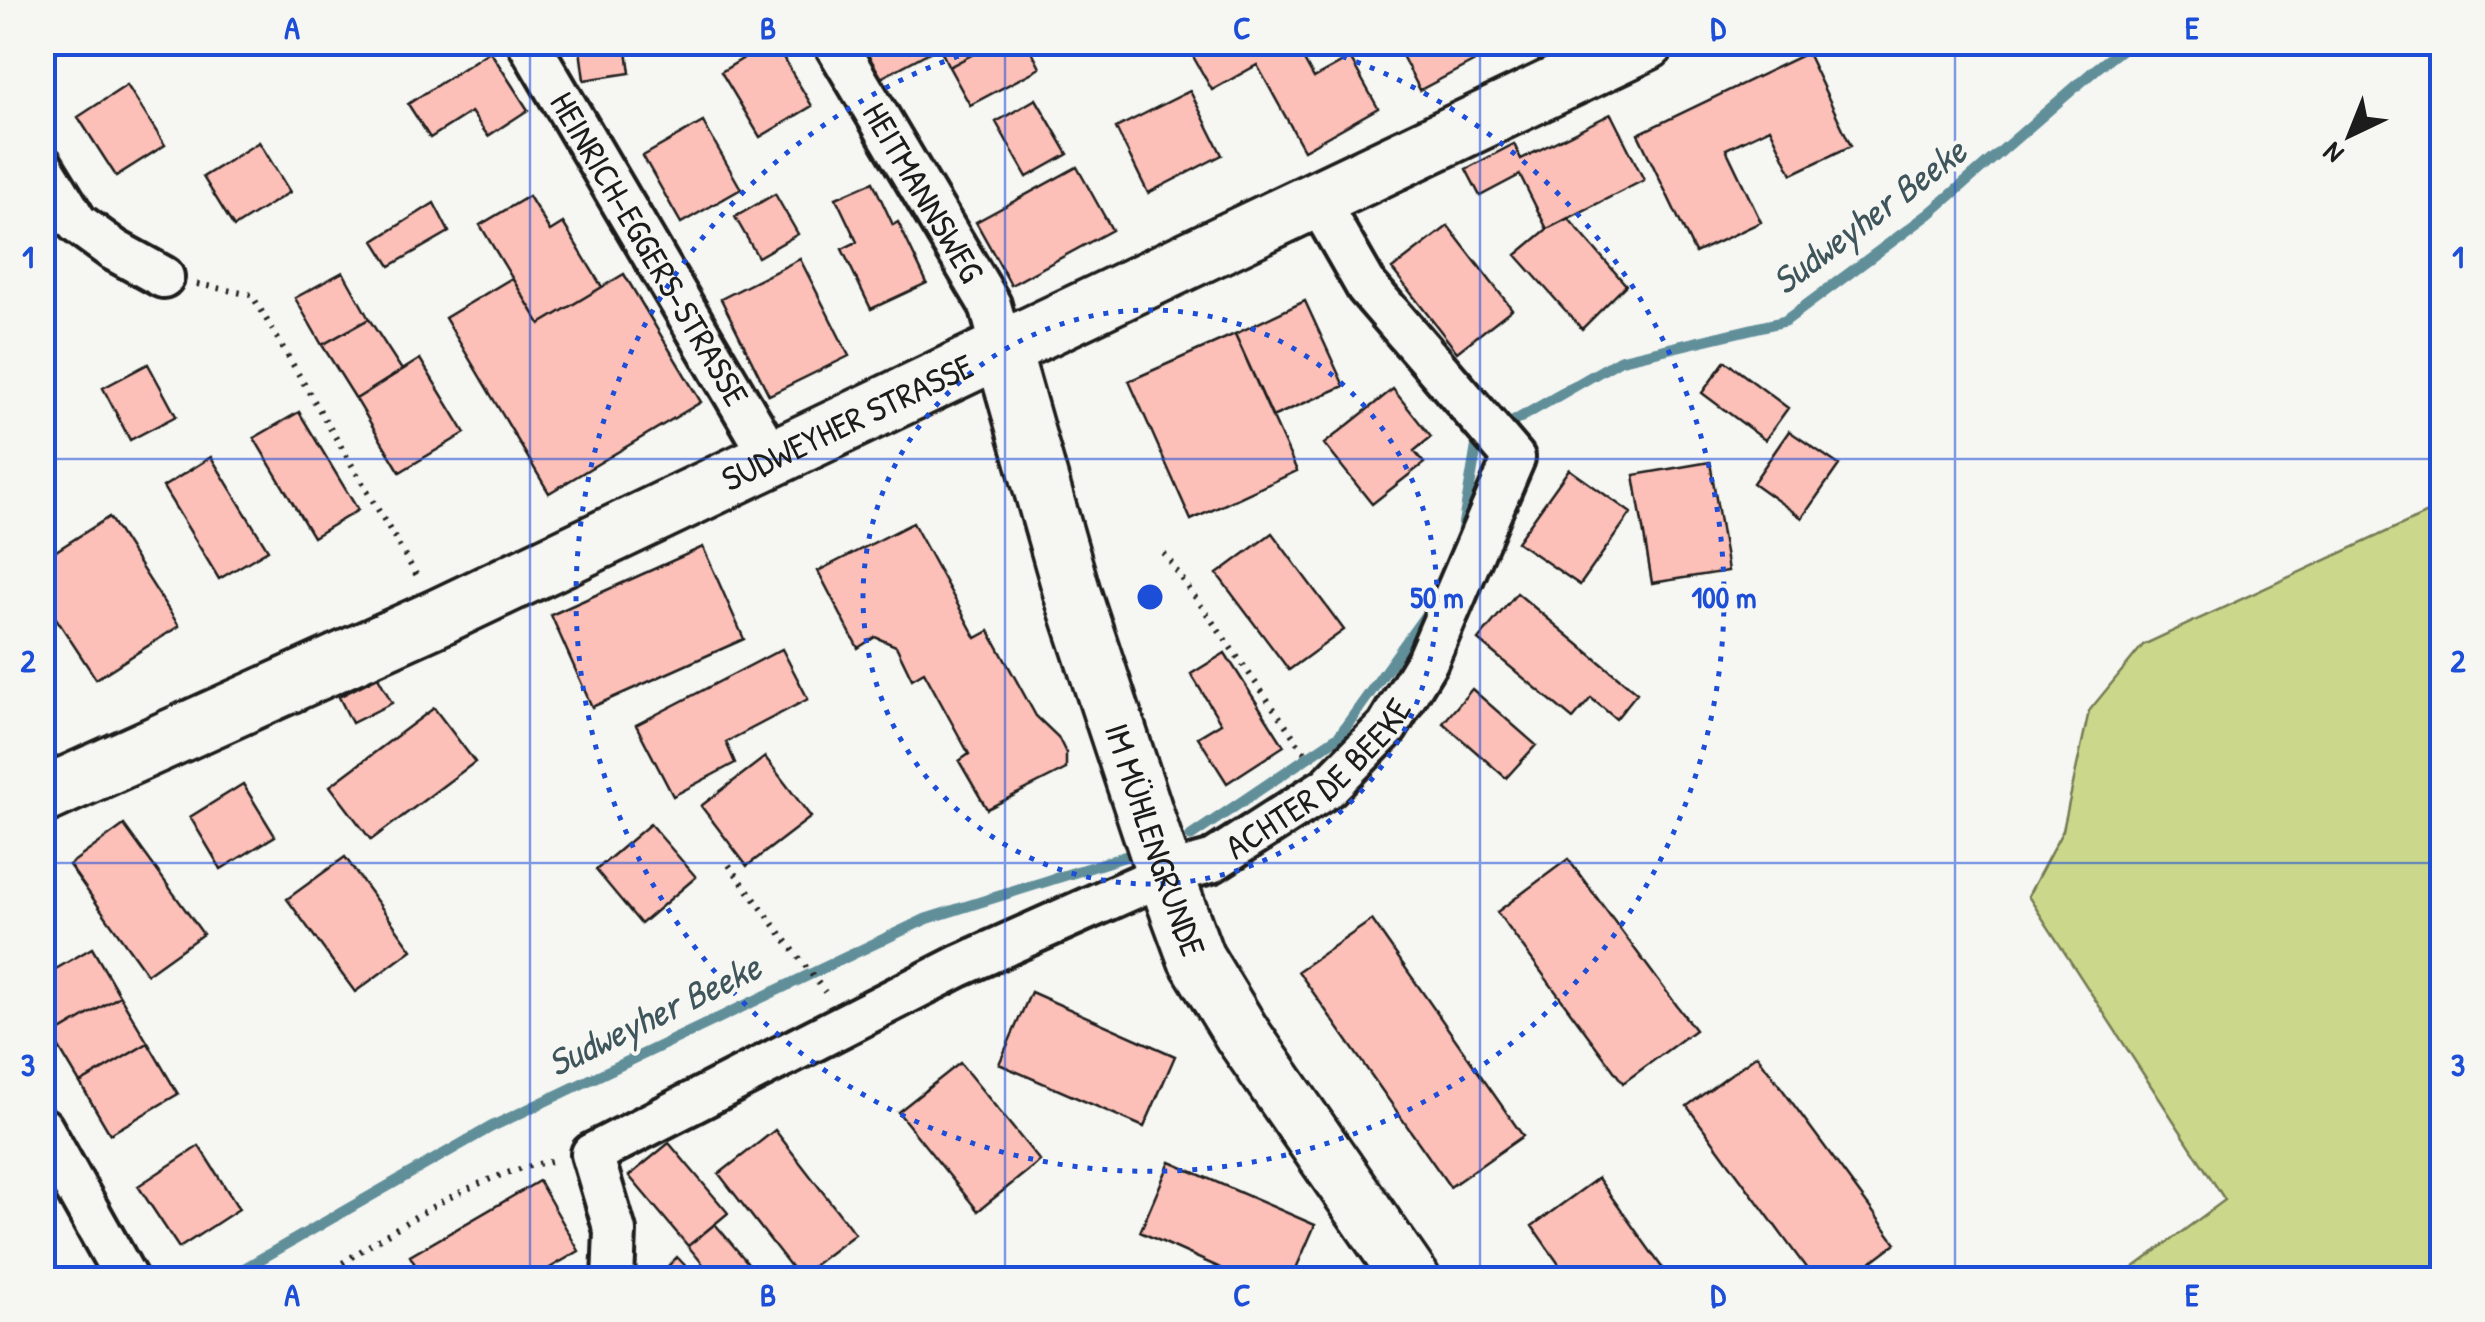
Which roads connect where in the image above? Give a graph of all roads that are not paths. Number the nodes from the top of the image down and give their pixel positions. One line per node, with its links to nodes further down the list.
1 (528, 42): 8 (street, HEINRICH-EGGERS-STRASSE)
2 (834, 42): 7 (street, HEITMANNSWEG)
3 (1647, 42): 5 (main road, SUDWEYHER STRASSE)
4 (42, 166): 6 (street)
5 (1316, 198): 7 (main road, SUDWEYHER STRASSE); 10 (street, ACHTER DE BEEKE)
6 (163, 278)
7 (1002, 348): 8 (main road, SUDWEYHER STRASSE); 10 (main road, IM MÜHLENGRUNDE)
8 (772, 458): 9 (main road, SUDWEYHER STRASSE)
9 (42, 796)
10 (1165, 874): 13 (street, ACHTER DE BEEKE); 14 (main road, IM MÜHLENGRUNDE)
11 (42, 1128): 12 (street)
12 (127, 1280)
13 (613, 1280)
14 (1412, 1280)

